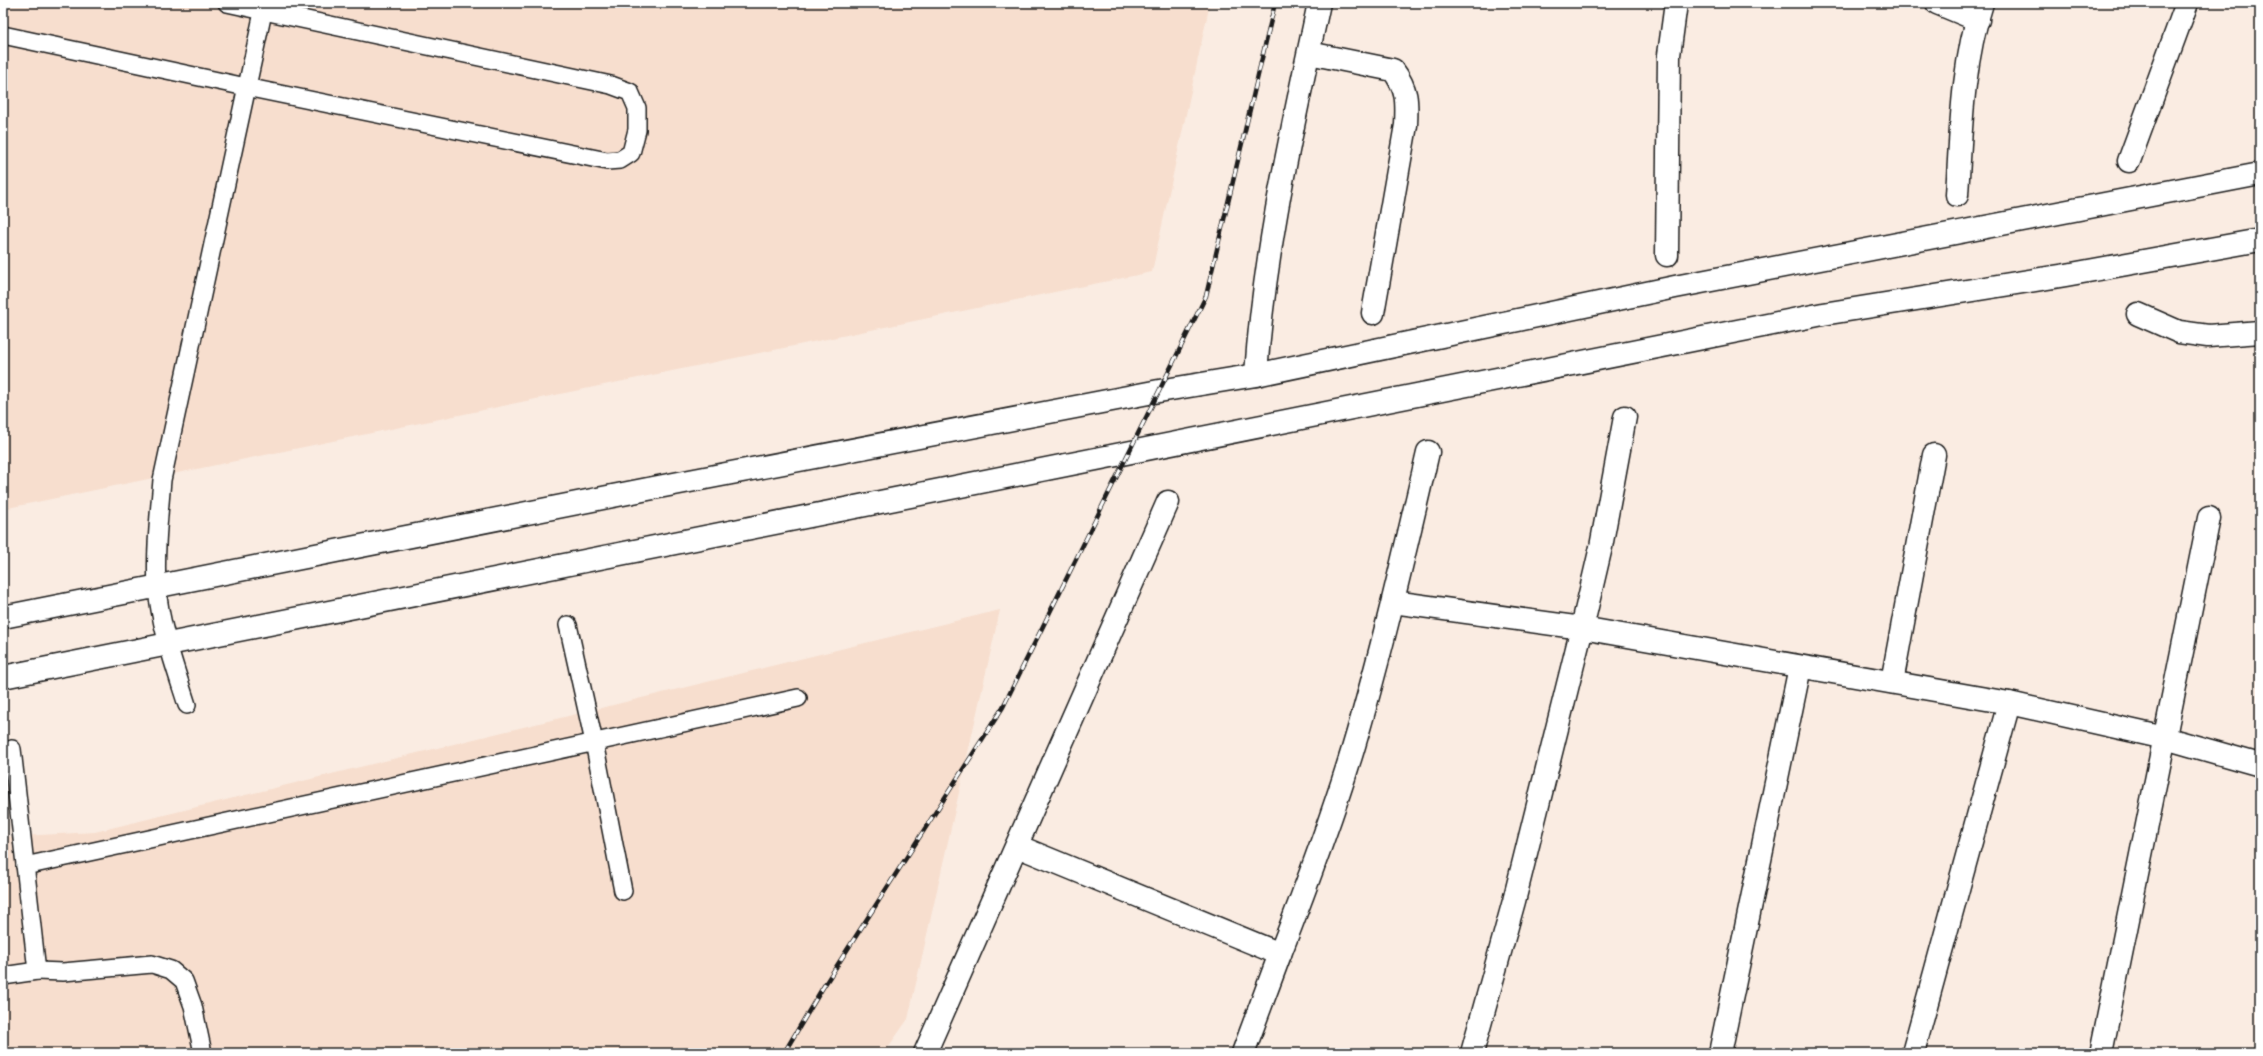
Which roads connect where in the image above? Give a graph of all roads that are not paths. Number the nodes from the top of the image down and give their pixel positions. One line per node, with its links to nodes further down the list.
1 (227, 3): 6 (lane)
2 (1319, 3): 9 (street)
3 (1676, 3): 15 (street)
4 (1937, 3): 7 (street)
5 (2187, 3): 11 (street)
6 (264, 7): 10 (lane); 10 (lane)
7 (1980, 12): 13 (street)
8 (3, 35): 10 (lane)
9 (1309, 53): 16 (street); 19 (street)
10 (246, 87): 25 (lane)
11 (2130, 161)
12 (2260, 174): 19 (street)
13 (1957, 195)
14 (2260, 240): 30 (street)
15 (1667, 255)
16 (1373, 313)
17 (2138, 314): 18 (street)
18 (2260, 332)
19 (1256, 375): 25 (street)
20 (1625, 417): 29 (street)
21 (1428, 452): 26 (street)
22 (1934, 454): 33 (street)
23 (1168, 502): 41 (street)
24 (2209, 518): 37 (street)
25 (158, 588): 27 (street); 30 (lane)
26 (1394, 602): 29 (street); 44 (street)
27 (3, 617)
28 (568, 625): 38 (lane)
29 (1582, 628): 31 (street); 50 (street)
30 (169, 644): 32 (street); 36 (lane)
31 (1800, 667): 33 (street); 51 (street)
32 (3, 677)
33 (1892, 682): 35 (street)
34 (798, 698): 38 (lane)
35 (2009, 703): 37 (street); 52 (street)
36 (187, 705)
37 (2165, 738): 40 (street); 53 (street)
38 (594, 742): 42 (lane); 43 (lane)
39 (12, 748): 42 (lane)
40 (2260, 765)
41 (1016, 846): 44 (street); 48 (street)
42 (25, 866): 45 (lane)
43 (623, 891)
44 (1280, 954): 49 (street)
45 (37, 971): 46 (lane); 47 (lane)
46 (3, 976)
47 (203, 1053)
48 (924, 1053)
49 (1243, 1053)
50 (1472, 1053)
51 (1720, 1053)
52 (1913, 1053)
53 (2101, 1053)

